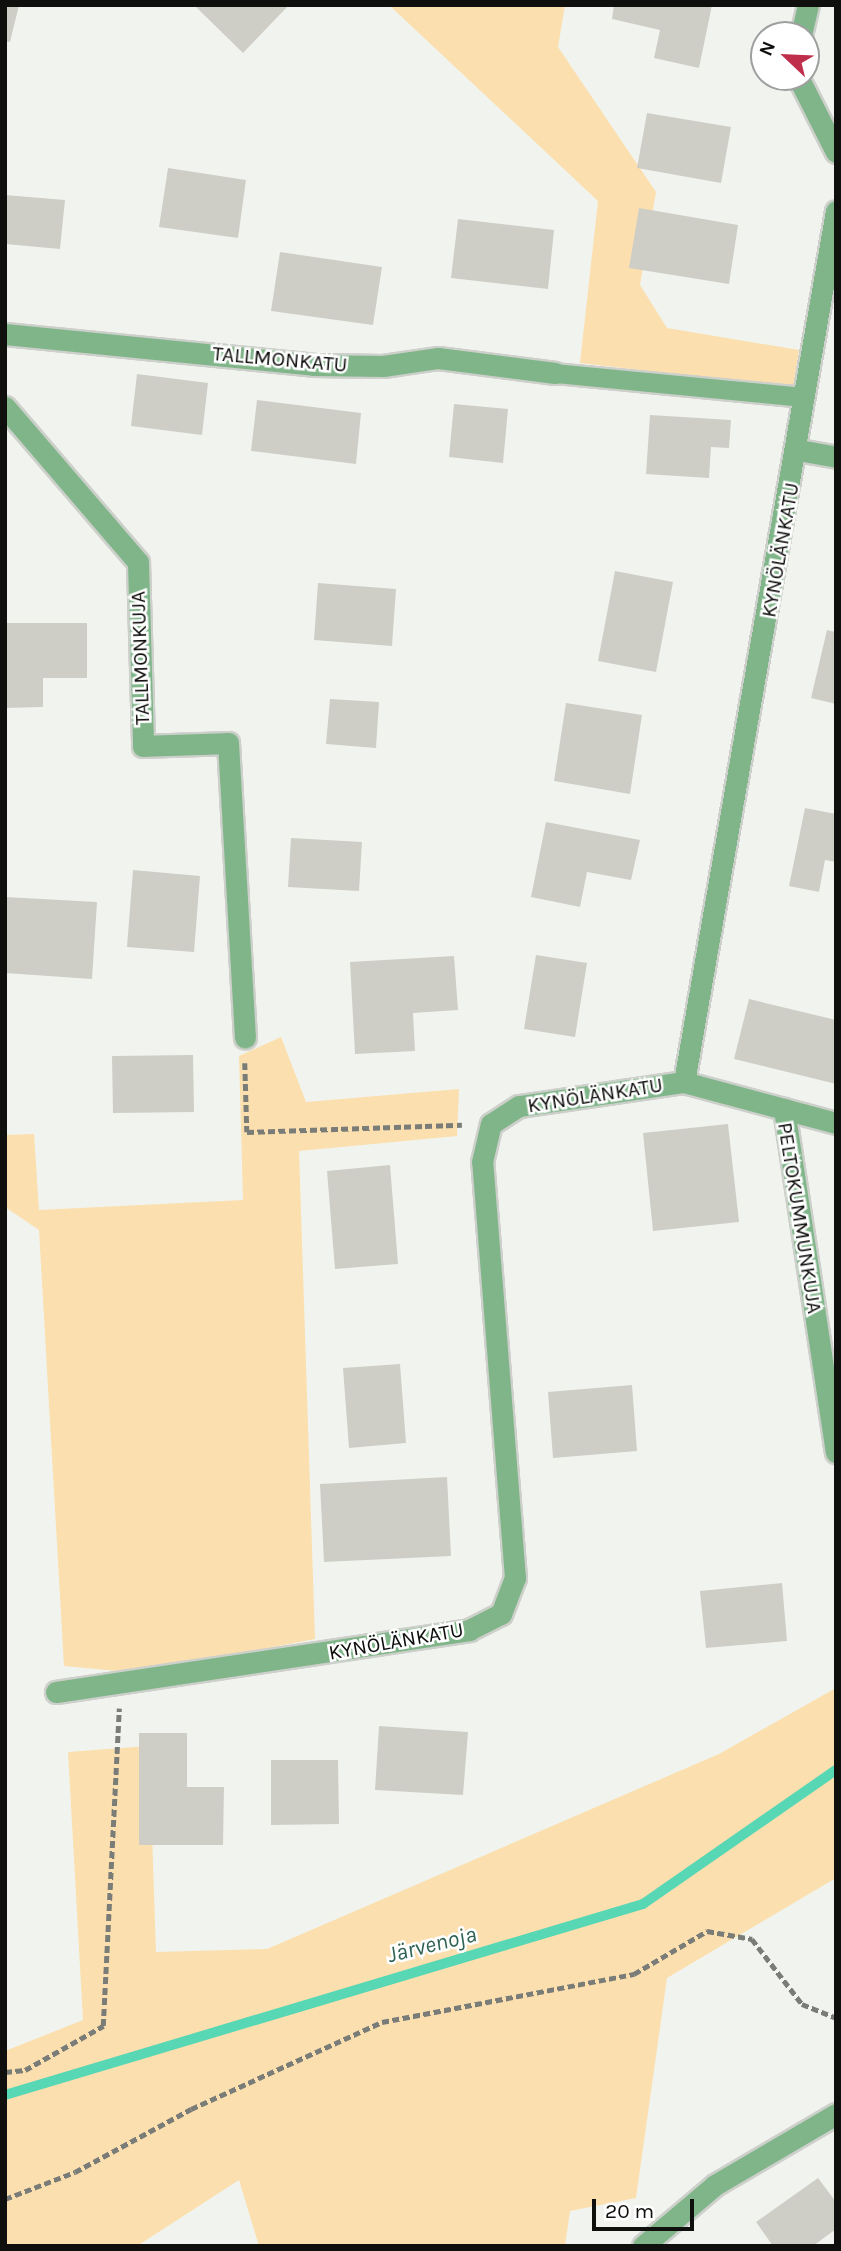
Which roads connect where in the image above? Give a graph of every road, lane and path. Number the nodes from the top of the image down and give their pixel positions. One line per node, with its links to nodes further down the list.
1 (805, 91): 2 (street)
2 (836, 152)
3 (836, 211): 6 (street, KYNÖLÄNKATU)
4 (5, 334): 5 (street, TALLMONKATU)
5 (555, 373): 6 (lane)
6 (803, 397): 8 (street, KYNÖLÄNKATU)
7 (5, 407): 10 (street, TALLMONKUJA)
8 (798, 450): 9 (street); 11 (street, KYNÖLÄNKATU)
9 (836, 457)
10 (245, 1038): 14 (path)
11 (684, 1082): 12 (street); 14 (street, KYNÖLÄNKATU)
12 (784, 1110): 13 (street); 15 (street, PELTOKUMMUNKUJA)
13 (836, 1123)
14 (491, 1124): 16 (street, KYNÖLÄNKATU)
15 (836, 1452)
16 (120, 1686): 17 (street, KYNÖLÄNKATU); 19 (path)
17 (56, 1692)
18 (836, 2018): 21 (path)
19 (5, 2072)
20 (836, 2114): 22 (street)
21 (5, 2199)
22 (643, 2246)

